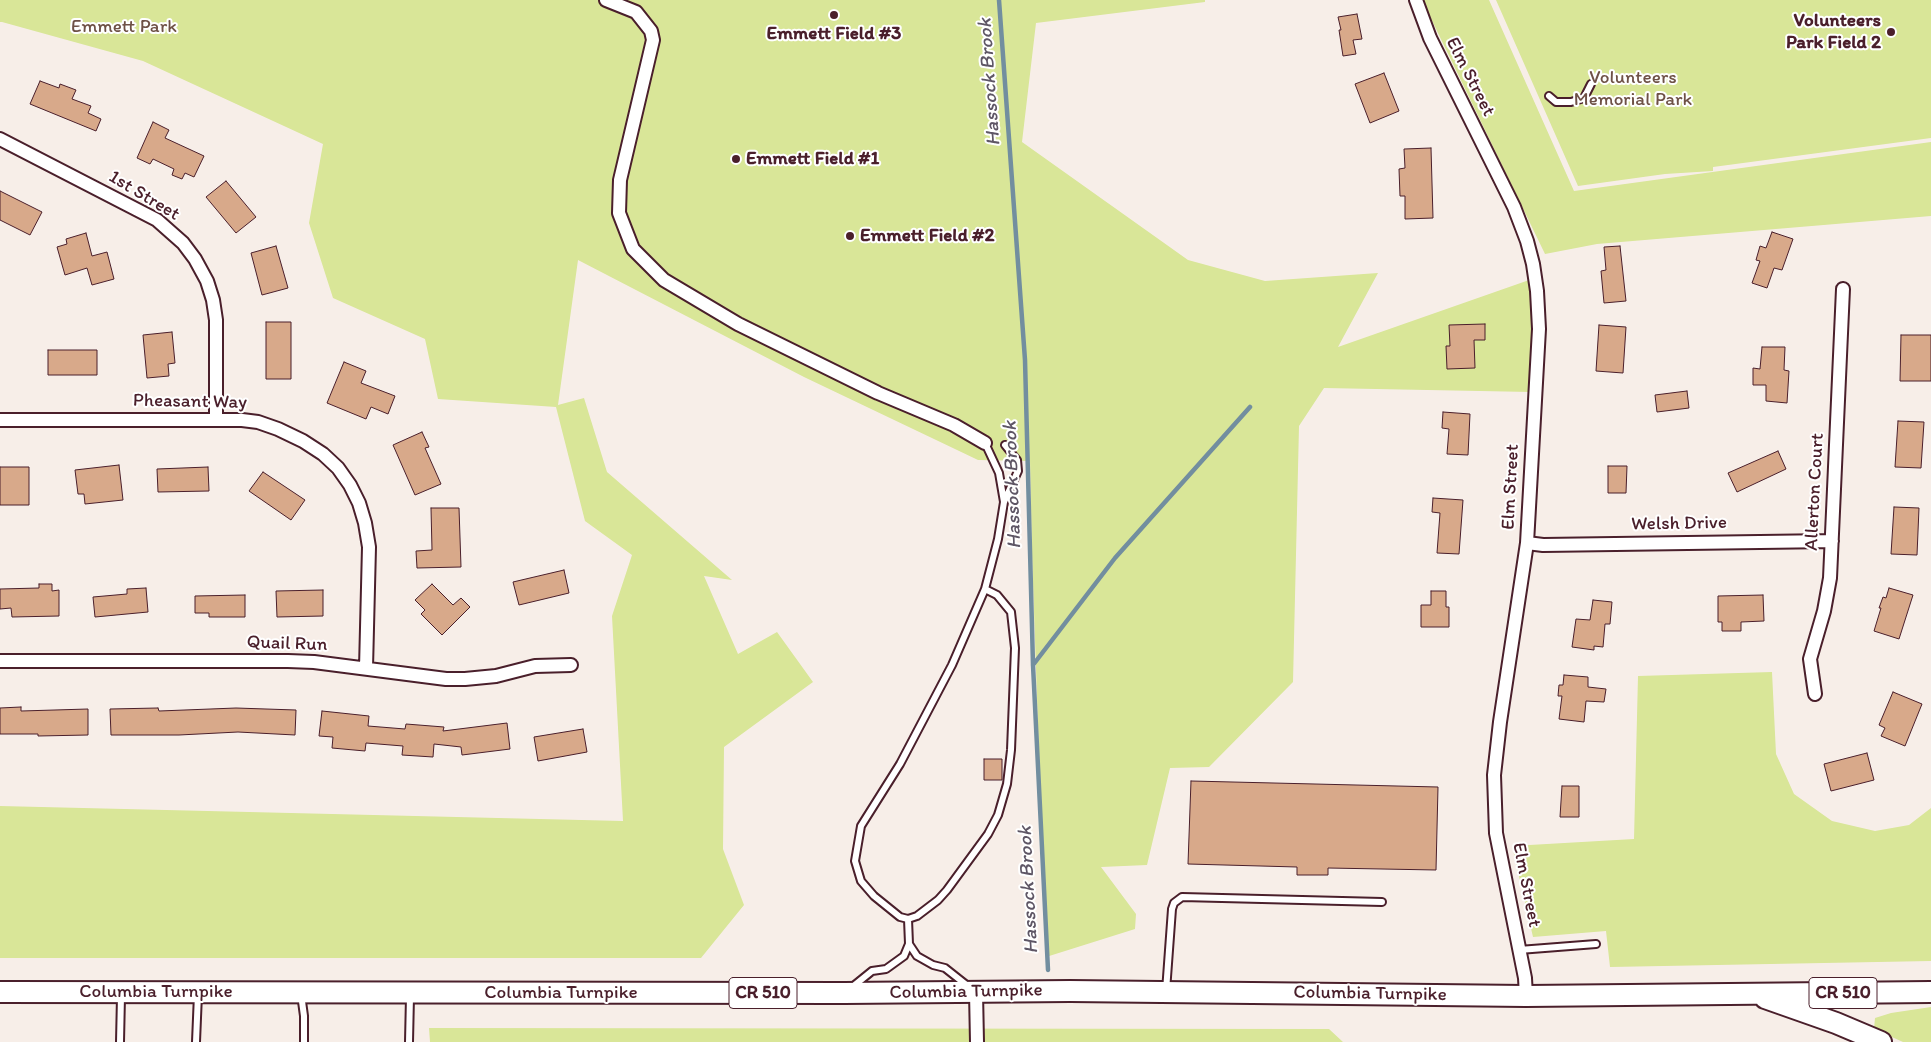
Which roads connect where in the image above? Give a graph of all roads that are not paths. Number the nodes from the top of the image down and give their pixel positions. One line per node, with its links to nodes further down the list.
1 (606, 0): 9 (street)
2 (1416, 0): 13 (street, Elm Street)
3 (1591, 84): 4 (lane)
4 (1549, 96)
5 (0, 139): 8 (street, 1st Street)
6 (1844, 289): 12 (street, Allerton Court)
7 (0, 420): 8 (street, Pheasant Way)
8 (216, 420): 17 (street, Pheasant Way)
9 (985, 443): 11 (lane)
10 (1005, 444): 11 (lane)
11 (1004, 502): 14 (lane)
12 (1832, 541): 13 (street, Welsh Drive); 18 (street, Allerton Court)
13 (1527, 543): 23 (street, Elm Street)
14 (985, 589): 20 (lane); 20 (lane)
15 (0, 661): 17 (street, Quail Run)
16 (571, 665): 17 (street, Quail Run)
17 (366, 668)
18 (1815, 694)
19 (1382, 902): 28 (lane)
20 (908, 919): 21 (lane)
21 (910, 944): 27 (lane); 32 (lane)
22 (1596, 944): 23 (lane)
23 (1519, 950): 34 (street, Elm Street)
24 (0, 992): 25 (main road, Columbia Turnpike / CR 510)
25 (121, 992): 26 (main road, Columbia Turnpike / CR 510); 35 (lane)
26 (198, 992): 30 (main road, Columbia Turnpike / CR 510); 36 (lane)
27 (976, 992): 28 (main road, Columbia Turnpike / CR 510); 32 (main road, Columbia Turnpike / CR 510); 39 (street)
28 (1166, 992): 34 (main road, Columbia Turnpike / CR 510)
29 (1931, 992): 33 (main road, Columbia Turnpike / CR 510)
30 (300, 993): 31 (main road, Columbia Turnpike / CR 510); 37 (lane)
31 (410, 993): 32 (main road, Columbia Turnpike / CR 510); 38 (lane)
32 (844, 993)
33 (1754, 994): 34 (main road, Columbia Turnpike / CR 510); 40 (main road)
34 (1526, 996)
35 (120, 1042)
36 (196, 1042)
37 (304, 1042)
38 (409, 1042)
39 (977, 1042)
40 (1881, 1042)

